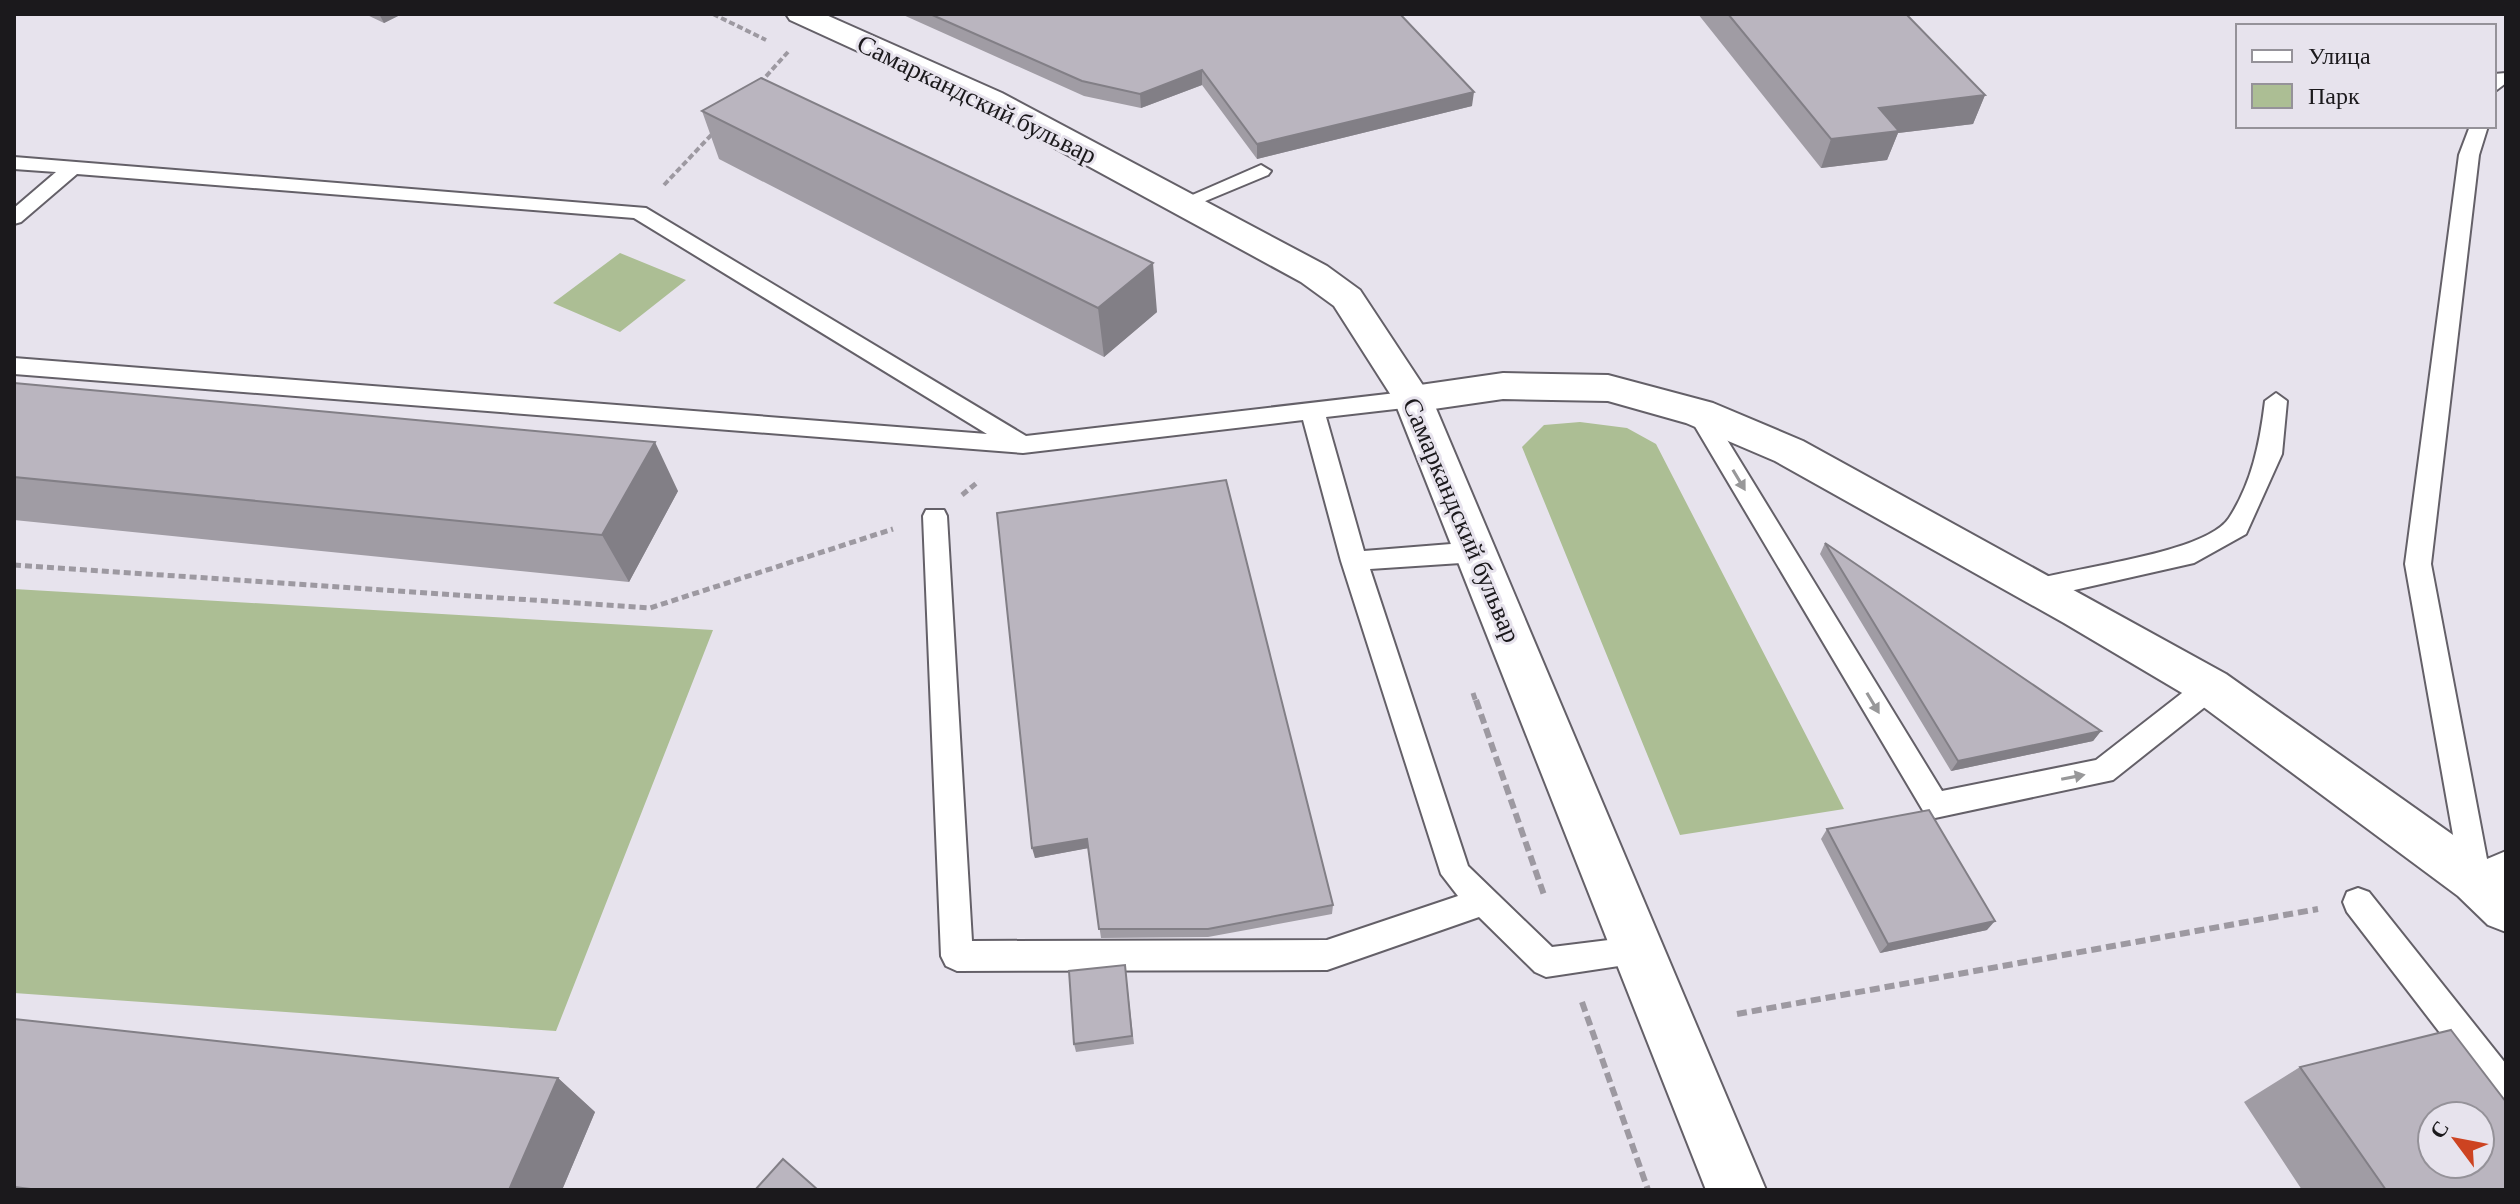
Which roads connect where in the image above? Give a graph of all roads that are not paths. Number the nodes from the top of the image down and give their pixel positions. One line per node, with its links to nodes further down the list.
1 (810, 15): 6 (street, Самаркандский бульвар)
2 (2478, 128): 19 (lane)
3 (14, 163): 4 (lane)
4 (73, 168): 7 (lane); 13 (lane)
5 (1261, 171): 6 (lane)
6 (1184, 203): 9 (street, Самаркандский бульвар)
7 (14, 218)
8 (14, 366): 13 (lane)
9 (1413, 399): 11 (lane); 12 (street); 15 (street, Самаркандский бульвар)
10 (2276, 401): 17 (lane)
11 (1313, 413): 13 (lane); 16 (lane)
12 (1699, 413): 17 (street); 18 (lane, one-way to 18)
13 (1023, 445)
14 (935, 516): 20 (lane)
15 (1476, 552): 16 (lane); 22 (street, Самаркандский бульвар)
16 (1354, 561): 20 (lane)
17 (2039, 588): 18 (street)
18 (2210, 687): 19 (street)
19 (2496, 884)
20 (1484, 901): 22 (lane)
21 (2358, 902): 23 (lane)
22 (1641, 951): 24 (street, Самаркандский бульвар)
23 (2506, 1091)
24 (1736, 1190)

